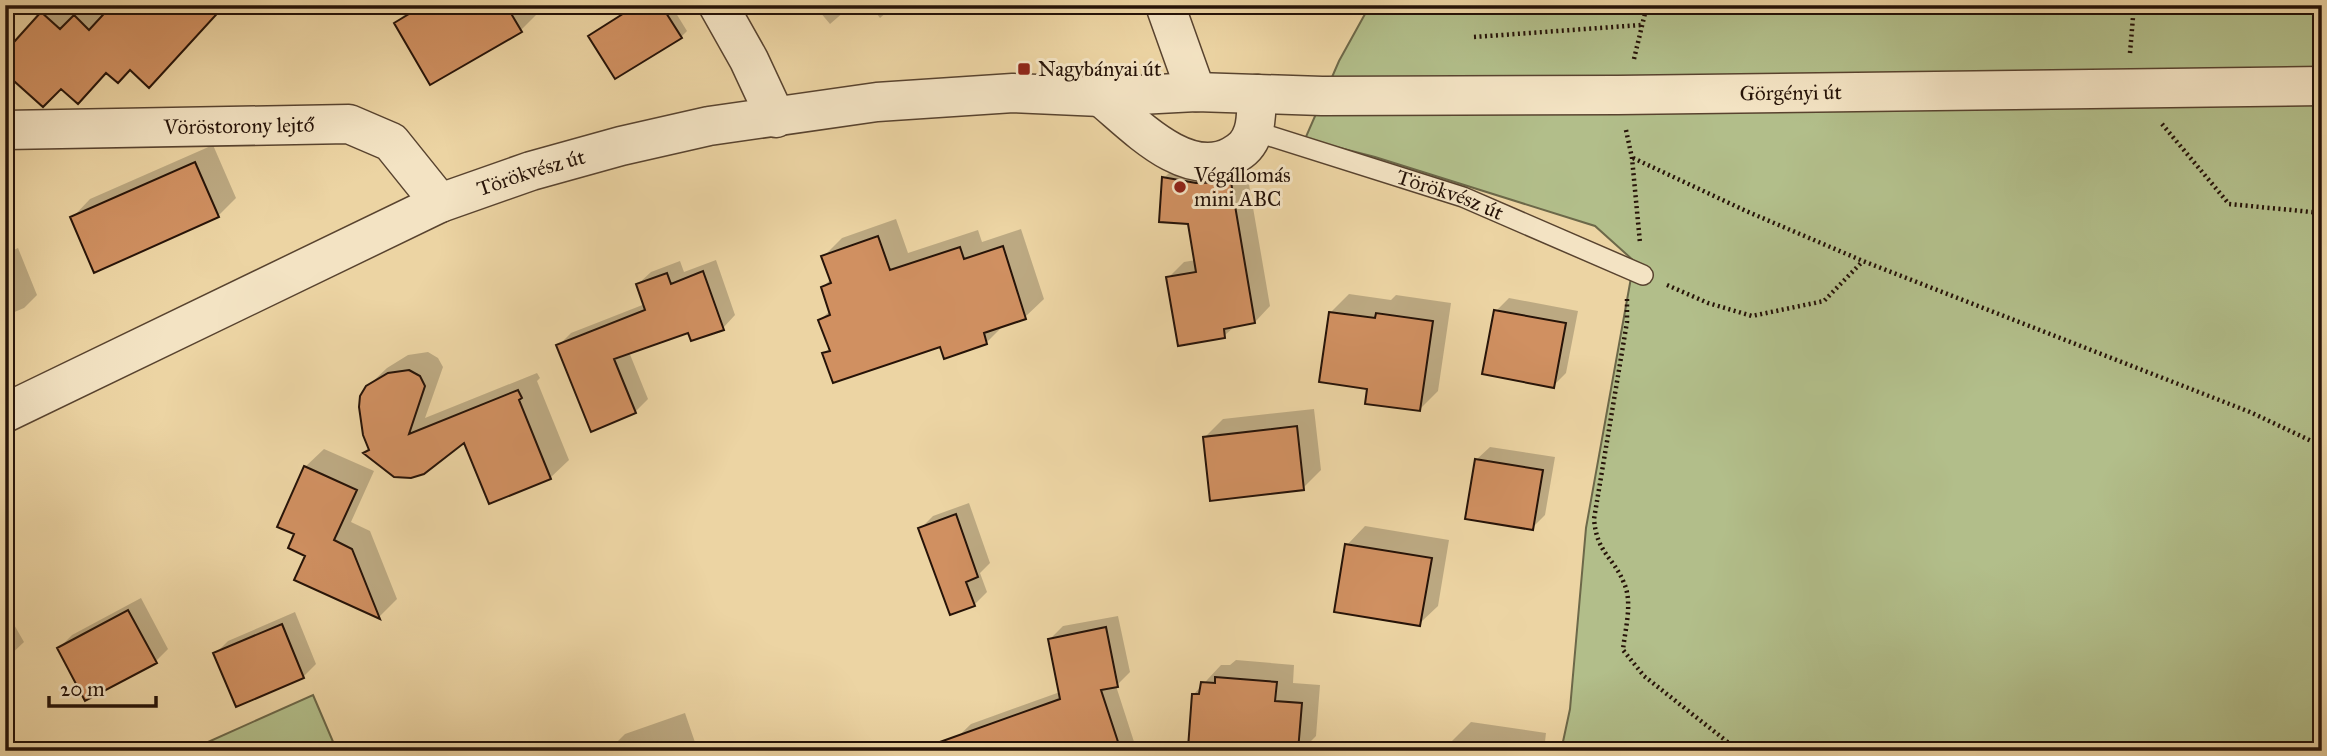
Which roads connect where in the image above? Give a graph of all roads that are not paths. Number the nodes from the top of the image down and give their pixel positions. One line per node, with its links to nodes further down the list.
1 (718, 5): 7 (street)
2 (1165, 5): 4 (street)
3 (2322, 86): 6 (street, Görgényi út)
4 (1196, 92): 5 (street, Törökvész út); 6 (street, Törökvész út)
5 (1101, 97): 6 (street); 7 (street, Törökvész út)
6 (1256, 113): 10 (lane, Törökvész út)
7 (776, 118): 9 (street, Törökvész út)
8 (5, 130): 9 (street, Vöröstorony lejtő)
9 (440, 203): 11 (street, Törökvész út)
10 (1643, 275)
11 (5, 413)

